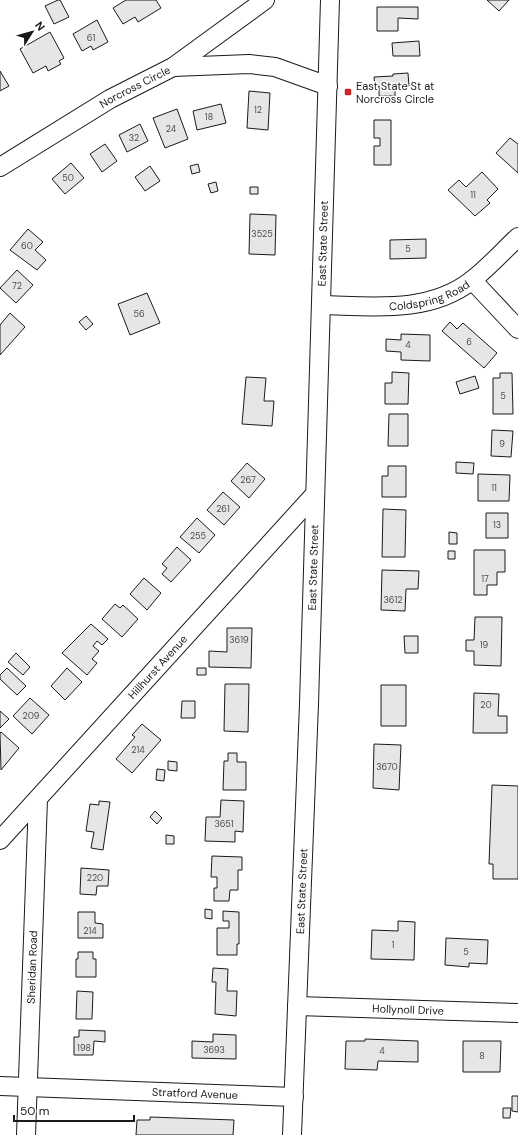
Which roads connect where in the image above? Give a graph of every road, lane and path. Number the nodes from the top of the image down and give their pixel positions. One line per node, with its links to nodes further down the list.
1 (265, 0): 3 (street, Norcross Circle)
2 (330, 0): 4 (street, East State Street)
3 (173, 67): 4 (street); 5 (street, Norcross Circle)
4 (328, 86): 8 (street, East State Street)
5 (0, 167)
6 (518, 237): 7 (street, Coldspring Road)
7 (472, 280): 8 (street, Coldspring Road); 9 (street)
8 (321, 305): 10 (street, East State Street)
9 (518, 329)
10 (315, 494): 11 (street, Hillhurst Avenue); 13 (street, East State Street)
11 (38, 798): 12 (street, Hillhurst Avenue); 16 (street, Sheridan Road)
12 (0, 840)
13 (297, 1006): 14 (street, Hollynoll Drive); 17 (street, East State Street)
14 (518, 1013)
15 (0, 1086): 16 (street, Stratford Avenue)
16 (28, 1087): 17 (street, Stratford Avenue); 18 (street, Sheridan Road)
17 (294, 1097): 19 (street, East State Street)
18 (26, 1135)
19 (292, 1135)

